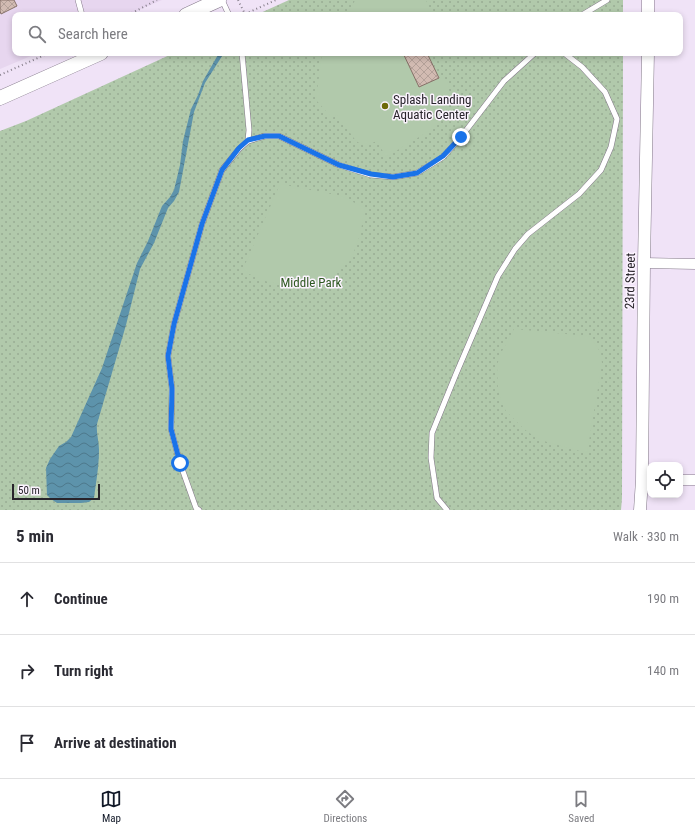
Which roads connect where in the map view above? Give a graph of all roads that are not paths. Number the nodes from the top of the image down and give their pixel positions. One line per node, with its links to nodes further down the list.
1 (78, 0): 5 (lane)
2 (221, 0): 6 (main road); 7 (lane)
3 (607, 0): 8 (lane)
4 (648, 0): 9 (street)
5 (81, 12)
6 (193, 12)
7 (227, 12)
8 (587, 12)
9 (648, 12)
10 (94, 56): 15 (main road)
11 (242, 56): 16 (lane)
12 (532, 56): 16 (lane)
13 (568, 56): 23 (lane)
14 (648, 56): 17 (street, 23rd Street)
15 (0, 98)
16 (248, 140): 22 (lane)
17 (644, 263): 18 (street); 19 (street, 23rd Street)
18 (695, 264)
19 (646, 480): 24 (street, 23rd Street)
20 (683, 480): 21 (street)
21 (695, 480)
22 (199, 510)
23 (447, 510)
24 (640, 510)

